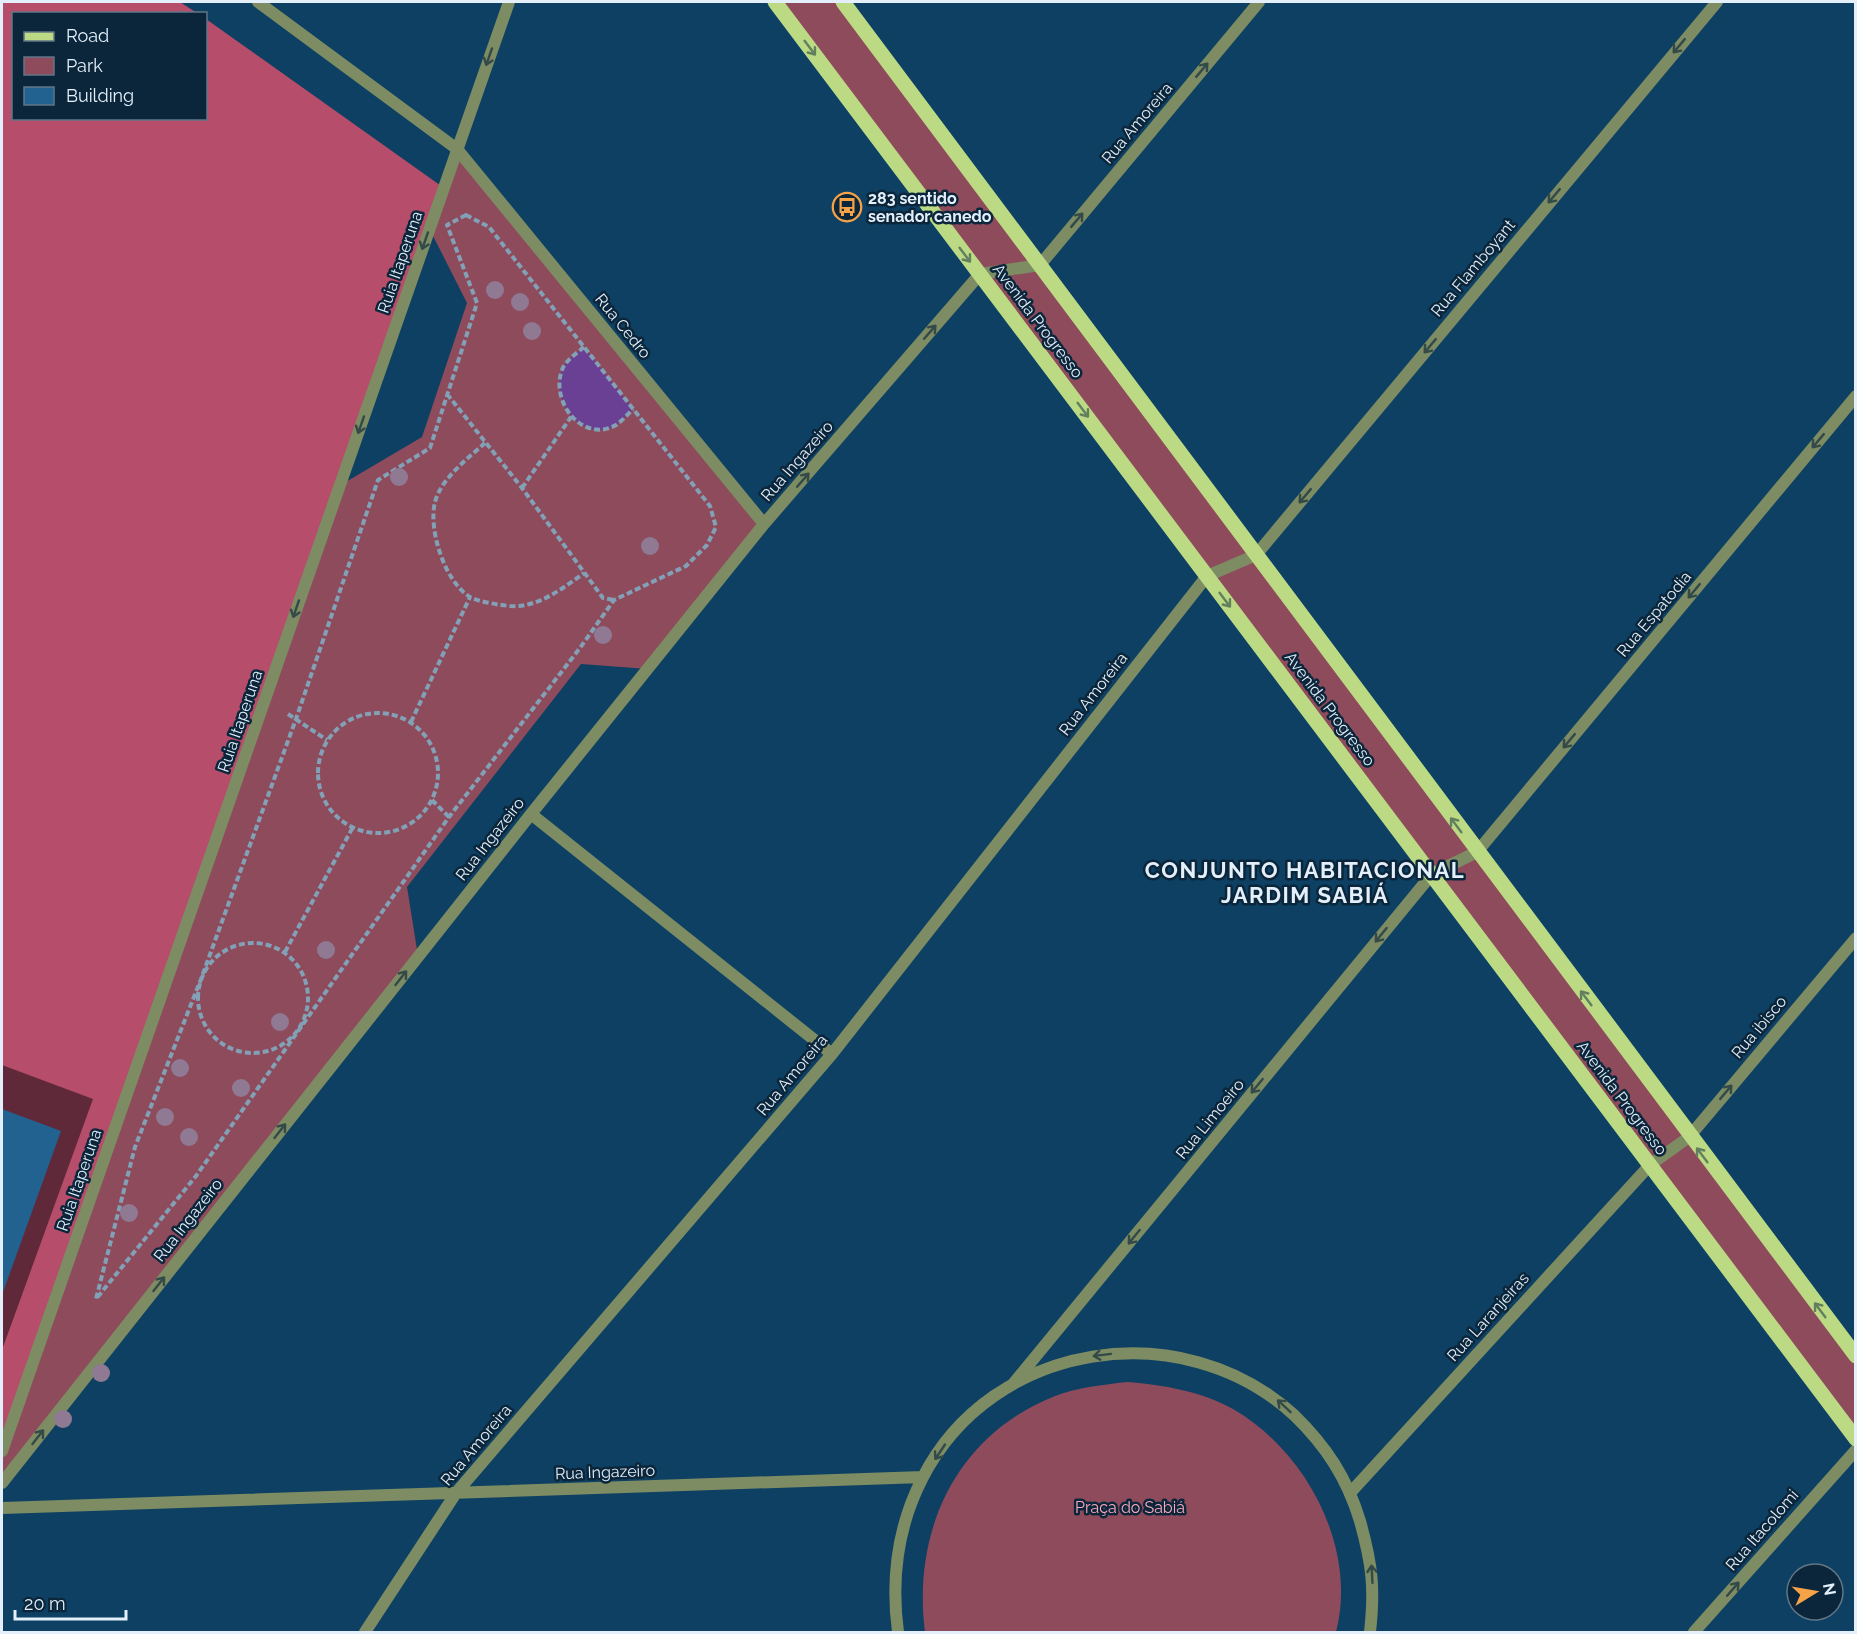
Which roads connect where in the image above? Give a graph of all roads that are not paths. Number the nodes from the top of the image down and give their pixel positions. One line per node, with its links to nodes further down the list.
1 (258, 2): 7 (street, Rua Cedro)
2 (509, 2): 7 (street, Ruia Itaperuna, one-way to 7)
3 (775, 2): 9 (main road, Avenida Progresso, one-way to 9)
4 (843, 2): 8 (main road, Avenida Progresso)
5 (1259, 2): 8 (street, Rua Amoreira, one-way to 5)
6 (1717, 2): 12 (street, Rua Flamboyant, one-way to 12)
7 (457, 149): 11 (street, Rua Cedro); 25 (street, Ruia Itaperuna, one-way to 25)
8 (1040, 265): 9 (street); 12 (main road, Avenida Progresso)
9 (980, 274): 11 (street, Rua Ingazeiro, one-way to 9); 13 (main road, Avenida Progresso, one-way to 13)
10 (1854, 401): 15 (street, Rua Espatodia, one-way to 15)
11 (764, 524): 14 (street, Rua Ingazeiro)
12 (1256, 555): 13 (street, Rua Amoreira); 15 (main road, Avenida Progresso, one-way to 12)
13 (1207, 576): 16 (main road, Avenida Progresso, one-way to 16); 18 (street, Rua Amoreira)
14 (531, 814): 18 (street); 27 (street, Rua Ingazeiro, one-way to 14)
15 (1477, 852): 16 (street); 19 (main road, Avenida Progresso, one-way to 15)
16 (1432, 874): 20 (main road, Avenida Progresso); 22 (street, Rua Limoeiro, one-way to 22)
17 (1856, 938): 19 (street, Rua ibisco, one-way to 17)
18 (832, 1054): 29 (street, Rua Amoreira)
19 (1689, 1137): 20 (street, Rua ibisco); 21 (main road, Avenida Progresso, one-way to 19)
20 (1650, 1165): 23 (main road, Avenida Progresso); 28 (street, Rua Laranjeiras)
21 (1856, 1356)
22 (1013, 1384): 26 (street, one-way to 26); 28 (street, one-way to 22)
23 (1856, 1439)
24 (1856, 1450): 34 (street, Rua Itacolomi, one-way to 24)
25 (2, 1451)
26 (923, 1477): 29 (street, Rua Ingazeiro); 32 (street)
27 (2, 1483)
28 (1351, 1492): 33 (street, one-way to 28)
29 (456, 1493): 30 (street, Rua Ingazeiro); 31 (street, Rua Amoreira)
30 (2, 1508)
31 (365, 1632)
32 (898, 1632)
33 (1370, 1632)
34 (1694, 1632)

